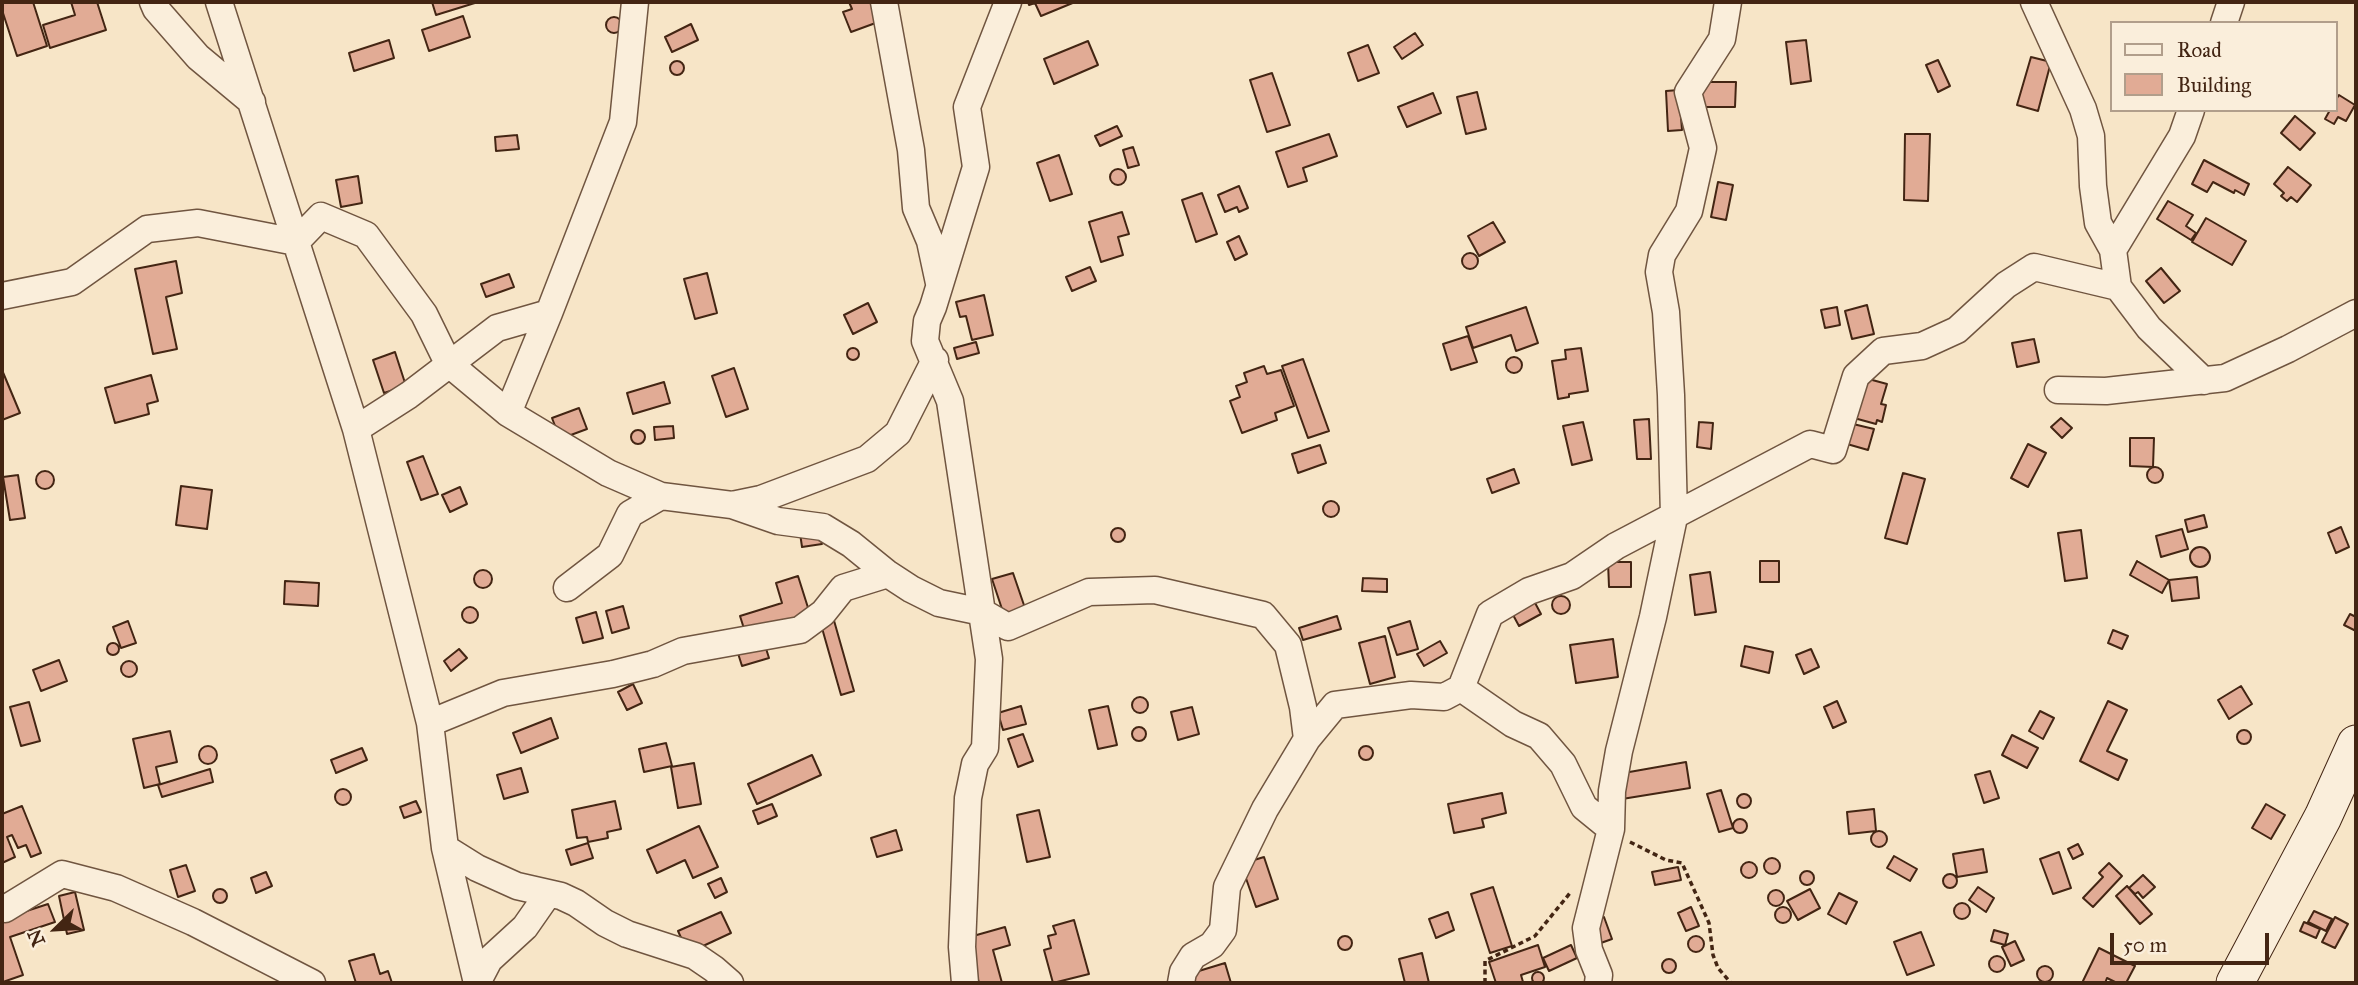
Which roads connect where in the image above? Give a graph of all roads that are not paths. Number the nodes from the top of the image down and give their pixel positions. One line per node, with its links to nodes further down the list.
1 (153, 2): 10 (street)
2 (635, 2): 18 (street)
3 (884, 2): 15 (street)
4 (1009, 2): 15 (street)
5 (1728, 2): 28 (street)
6 (2034, 2): 14 (street)
7 (2231, 2): 9 (street)
8 (223, 8): 10 (street); 11 (street)
9 (2225, 21)
10 (198, 57): 11 (street)
11 (252, 103): 13 (street)
12 (2191, 112): 14 (street)
13 (296, 242): 17 (street); 21 (street); 25 (street)
14 (2113, 250): 16 (street)
15 (939, 284): 20 (street)
16 (2118, 287): 22 (street); 28 (street)
17 (2, 296)
18 (549, 313): 21 (street); 24 (street)
19 (2356, 313): 22 (street)
20 (935, 360): 27 (street); 31 (street)
21 (447, 363): 24 (street); 25 (street)
22 (2204, 381): 23 (street)
23 (2058, 390)
24 (508, 413): 26 (street)
25 (356, 429): 33 (street)
26 (661, 496): 27 (street); 30 (street)
27 (732, 505): 29 (street)
28 (1674, 517): 32 (street); 36 (street)
29 (888, 574): 31 (street); 33 (street)
30 (567, 588)
31 (982, 612): 34 (street); 43 (street)
32 (1461, 688): 34 (street); 36 (street)
33 (430, 723): 37 (street)
34 (1307, 739): 44 (street)
35 (2356, 744): 46 (street)
36 (1611, 829): 45 (street)
37 (444, 848): 38 (street); 41 (street)
38 (548, 894): 41 (street); 42 (street)
39 (2, 908): 40 (street)
40 (312, 983)
41 (477, 983)
42 (730, 983)
43 (965, 983)
44 (1181, 983)
45 (1598, 983)
46 (2235, 983)

